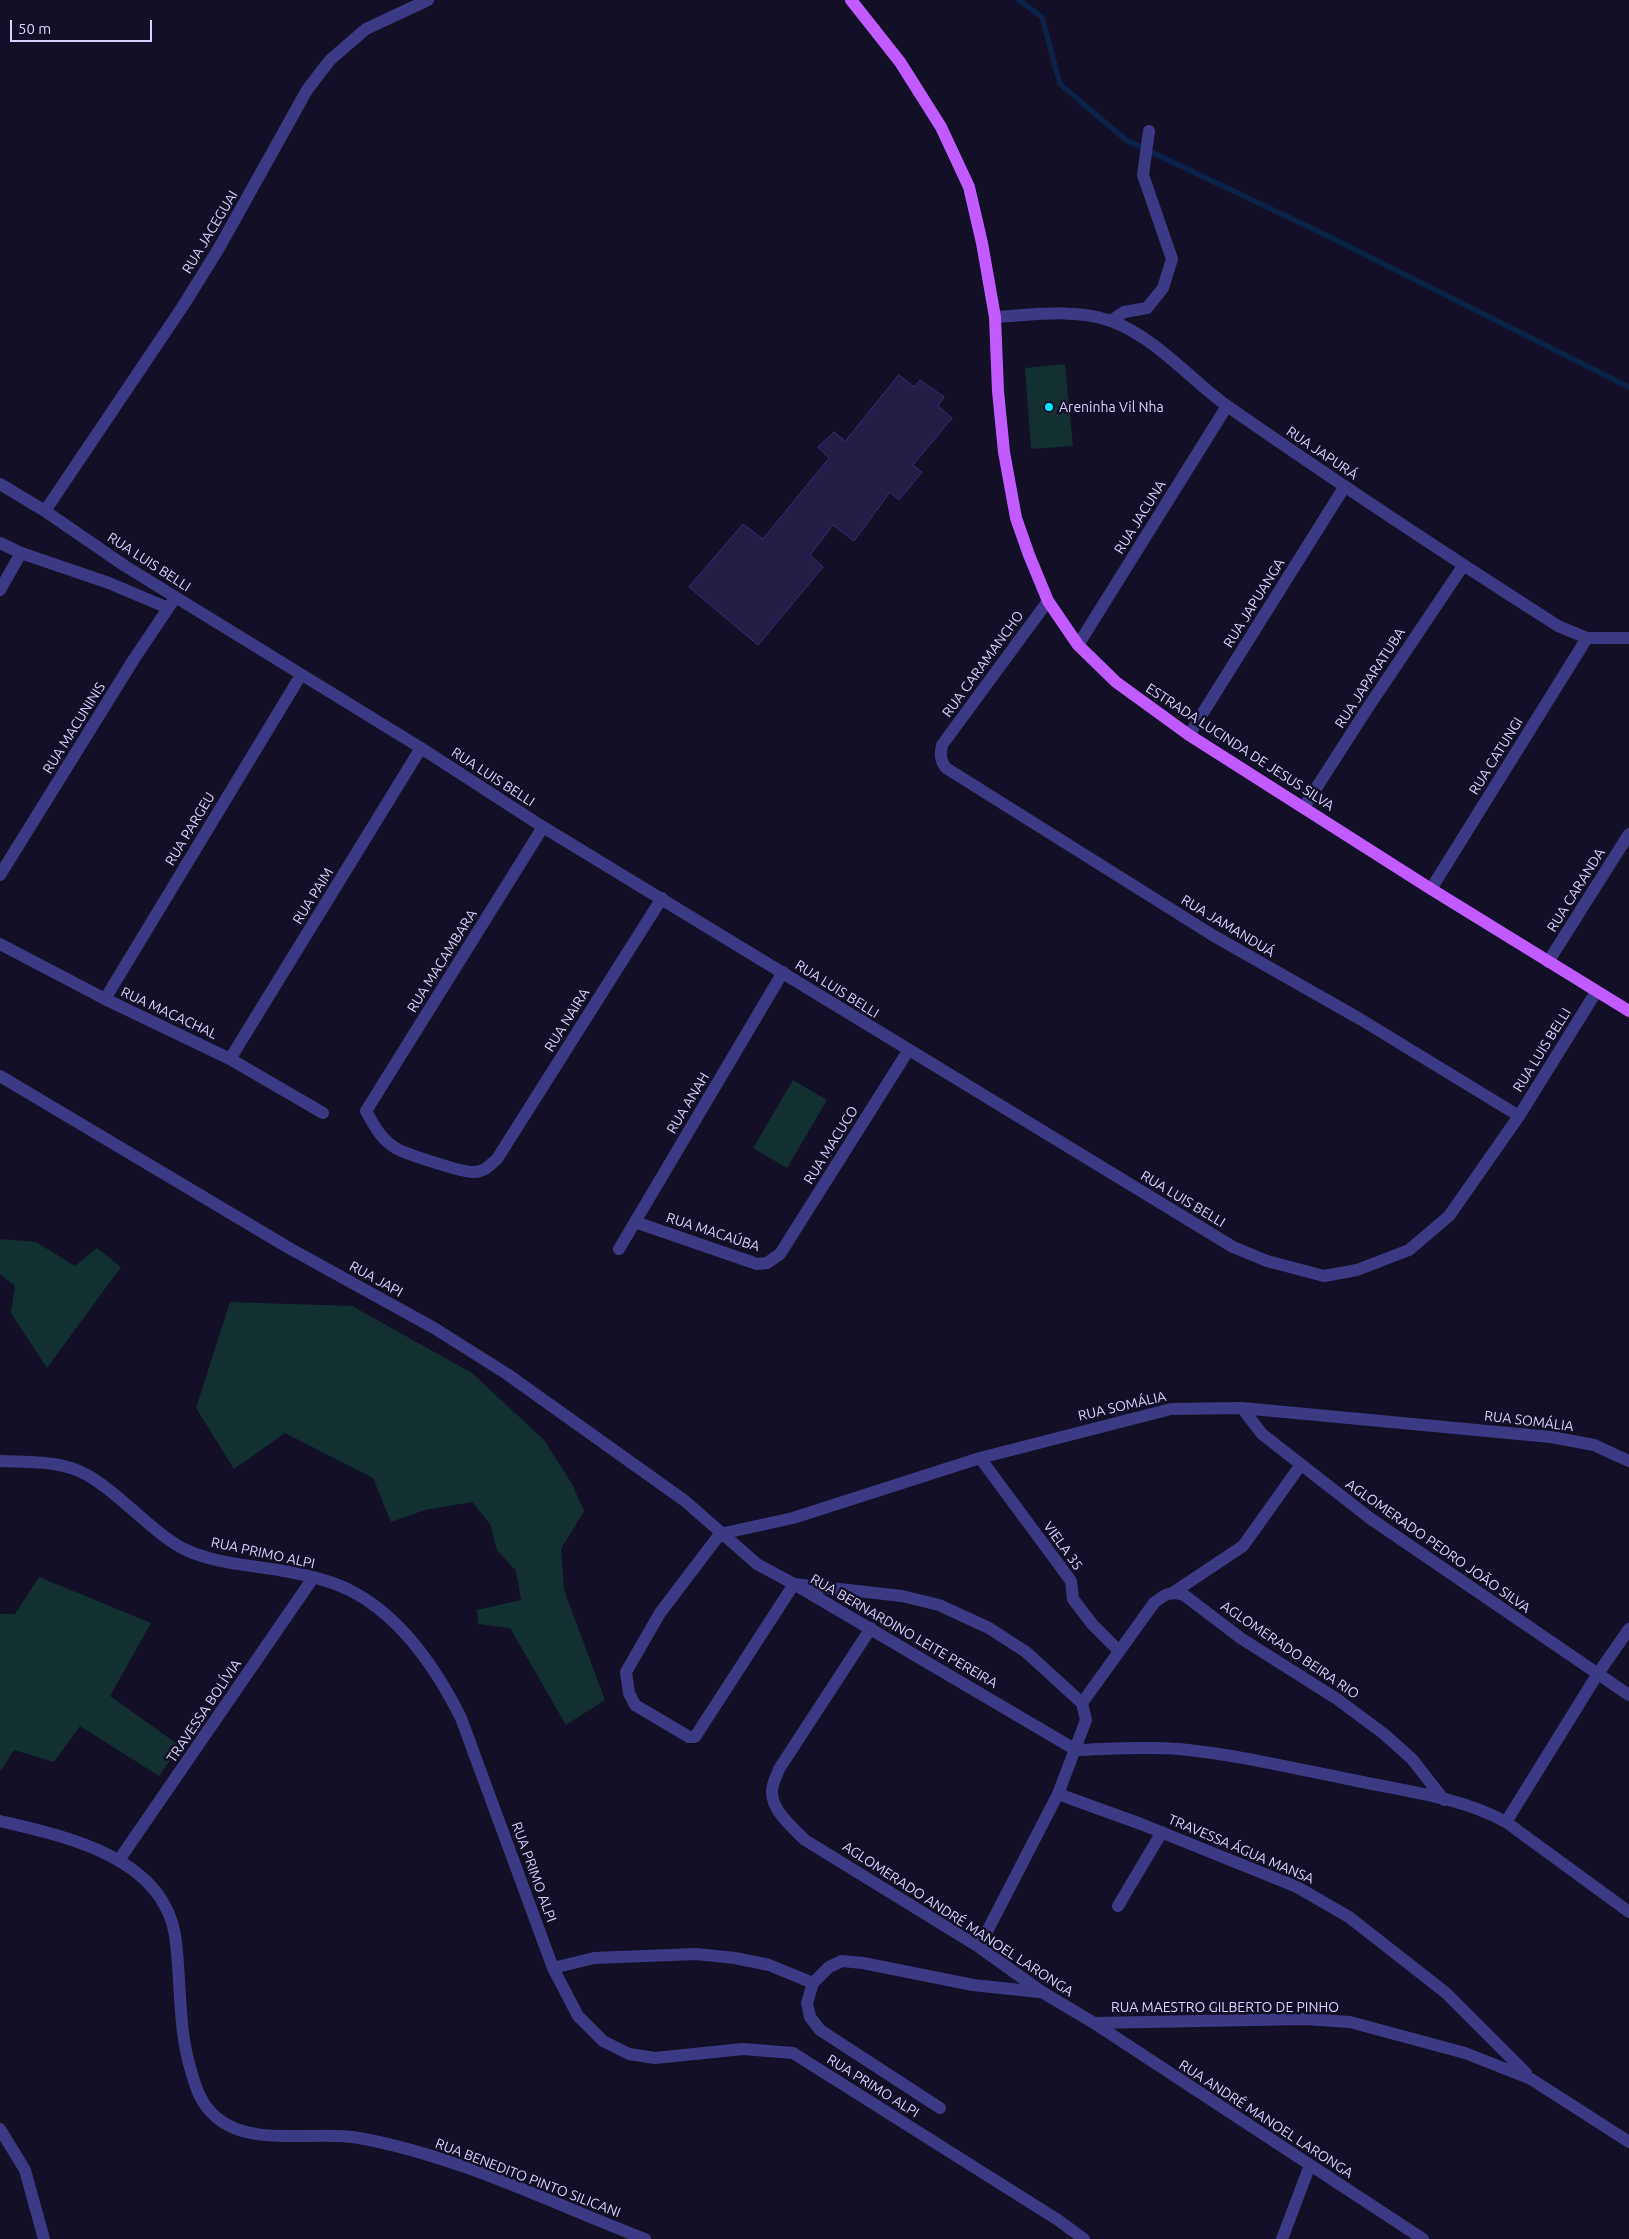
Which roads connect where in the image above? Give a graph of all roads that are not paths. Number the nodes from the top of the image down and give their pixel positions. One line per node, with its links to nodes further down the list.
1 (428, 0): 9 (street, RUA JACEGUAI)
2 (851, 0): 4 (main road, ESTRADA LUCINDA DE JESUS SILVA)
3 (1149, 131): 5 (street)
4 (995, 317): 5 (street, RUA JAPURÁ); 14 (main road, ESTRADA LUCINDA DE JESUS SILVA)
5 (1111, 321): 6 (street, RUA JAPURÁ)
6 (1227, 406): 8 (street, RUA JAPURÁ); 18 (street, RUA JACUNA)
7 (0, 484): 9 (street, RUA LUIS BELLI)
8 (1344, 486): 12 (street, RUA JAPURÁ); 20 (street, RUA JAPUANGA)
9 (45, 511): 15 (street, RUA LUIS BELLI)
10 (0, 543): 11 (street)
11 (21, 553): 13 (street); 15 (street)
12 (1463, 566): 16 (street, RUA JAPURÁ); 23 (street, RUA JAPARATUBA)
13 (0, 590)
14 (1048, 601): 18 (main road, ESTRADA LUCINDA DE JESUS SILVA); 21 (street, RUA CARAMANCHO)
15 (172, 603): 19 (street, RUA LUIS BELLI); 26 (street, RUA MACUNINIS)
16 (1587, 638): 17 (street, RUA JAPURÁ); 27 (street, RUA CATUNGI)
17 (1629, 638)
18 (1078, 645): 20 (main road, ESTRADA LUCINDA DE JESUS SILVA)
19 (301, 675): 22 (street, RUA LUIS BELLI); 33 (street, RUA PARGEU)
20 (1189, 735): 23 (main road, ESTRADA LUCINDA DE JESUS SILVA)
21 (942, 745): 39 (street, RUA JAMANDUÁ)
22 (421, 748): 24 (street, RUA LUIS BELLI); 36 (street, RUA PAIM)
23 (1304, 807): 27 (main road, ESTRADA LUCINDA DE JESUS SILVA)
24 (543, 827): 28 (street, RUA LUIS BELLI); 40 (street, RUA MACAMBARA)
25 (1629, 834): 30 (street, RUA CARANDA)
26 (0, 875)
27 (1431, 889): 30 (main road, ESTRADA LUCINDA DE JESUS SILVA)
28 (662, 898): 31 (street, RUA LUIS BELLI); 40 (street, RUA NAIRA)
29 (0, 944): 33 (street, RUA MACACHAL)
30 (1548, 962): 32 (main road, ESTRADA LUCINDA DE JESUS SILVA)
31 (783, 972): 35 (street, RUA LUIS BELLI); 41 (street, RUA ANAH)
32 (1596, 992): 34 (main road, ESTRADA LUCINDA DE JESUS SILVA); 39 (street, RUA LUIS BELLI)
33 (105, 999): 36 (street, RUA MACACHAL)
34 (1629, 1011)
35 (908, 1051): 39 (street, RUA LUIS BELLI); 43 (street, RUA MACUCO)
36 (230, 1059): 38 (street, RUA MACACHAL)
37 (0, 1076): 49 (street, RUA JAPI)
38 (323, 1113)
39 (1519, 1116)
40 (497, 1159)
41 (635, 1222): 42 (street, RUA ANAH); 43 (street, RUA MACAÚBA)
42 (619, 1249)
43 (780, 1254)
44 (1242, 1408): 45 (street, RUA SOMÁLIA); 46 (street, RUA SOMÁLIA); 48 (street, AGLOMERADO PEDRO JOÃO SILVA)
45 (980, 1458): 49 (street, RUA SOMÁLIA); 55 (street, VIELA 35)
46 (1629, 1460)
47 (0, 1461): 50 (street, RUA PRIMO ALPI)
48 (1300, 1466): 52 (street); 56 (street, AGLOMERADO PEDRO JOÃO SILVA)
49 (720, 1534): 51 (street, RUA BERNARDINO LEITE PEREIRA); 51 (street)
50 (313, 1578): 65 (street, TRAVESSA BOLÍVIA); 69 (street, RUA PRIMO ALPI)
51 (794, 1584): 53 (street, RUA BERNARDINO LEITE PEREIRA); 58 (street)
52 (1174, 1592): 55 (street); 61 (street, AGLOMERADO BEIRA RIO)
53 (871, 1628): 59 (street, RUA BERNARDINO LEITE PEREIRA); 68 (street, AGLOMERADO ANDRÉ MANOEL LARONGA)
54 (1629, 1629): 56 (street)
55 (1120, 1651): 58 (street)
56 (1597, 1675): 57 (street, AGLOMERADO PEDRO JOÃO SILVA); 63 (street)
57 (1629, 1695)
58 (1082, 1703): 59 (street)
59 (1076, 1750): 60 (street); 61 (street)
60 (1058, 1794): 64 (street, TRAVESSA ÁGUA MANSA); 68 (street)
61 (1444, 1800): 63 (street)
62 (0, 1821): 65 (street, RUA BENEDITO PINTO SILICANI)
63 (1506, 1822): 67 (street)
64 (1162, 1832): 66 (street); 73 (street, TRAVESSA ÁGUA MANSA)
65 (119, 1860): 79 (street, RUA BENEDITO PINTO SILICANI)
66 (1118, 1906)
67 (1629, 1912)
68 (979, 1947): 71 (street, AGLOMERADO ANDRÉ MANOEL LARONGA)
69 (553, 1968): 70 (street); 80 (street, RUA PRIMO ALPI)
70 (813, 1983): 71 (street); 74 (street)
71 (1042, 1992): 72 (street, AGLOMERADO ANDRÉ MANOEL LARONGA)
72 (1094, 2023): 73 (street, RUA MAESTRO GILBERTO DE PINHO); 77 (street, RUA ANDRÉ MANOEL LARONGA)
73 (1531, 2078): 76 (street, RUA MAESTRO GILBERTO DE PINHO)
74 (940, 2108)
75 (0, 2129): 78 (street)
76 (1629, 2142)
77 (1310, 2165): 81 (street); 82 (street, RUA ANDRÉ MANOEL LARONGA)
78 (44, 2239)
79 (646, 2239)
80 (1084, 2239)
81 (1282, 2239)
82 (1423, 2239)

